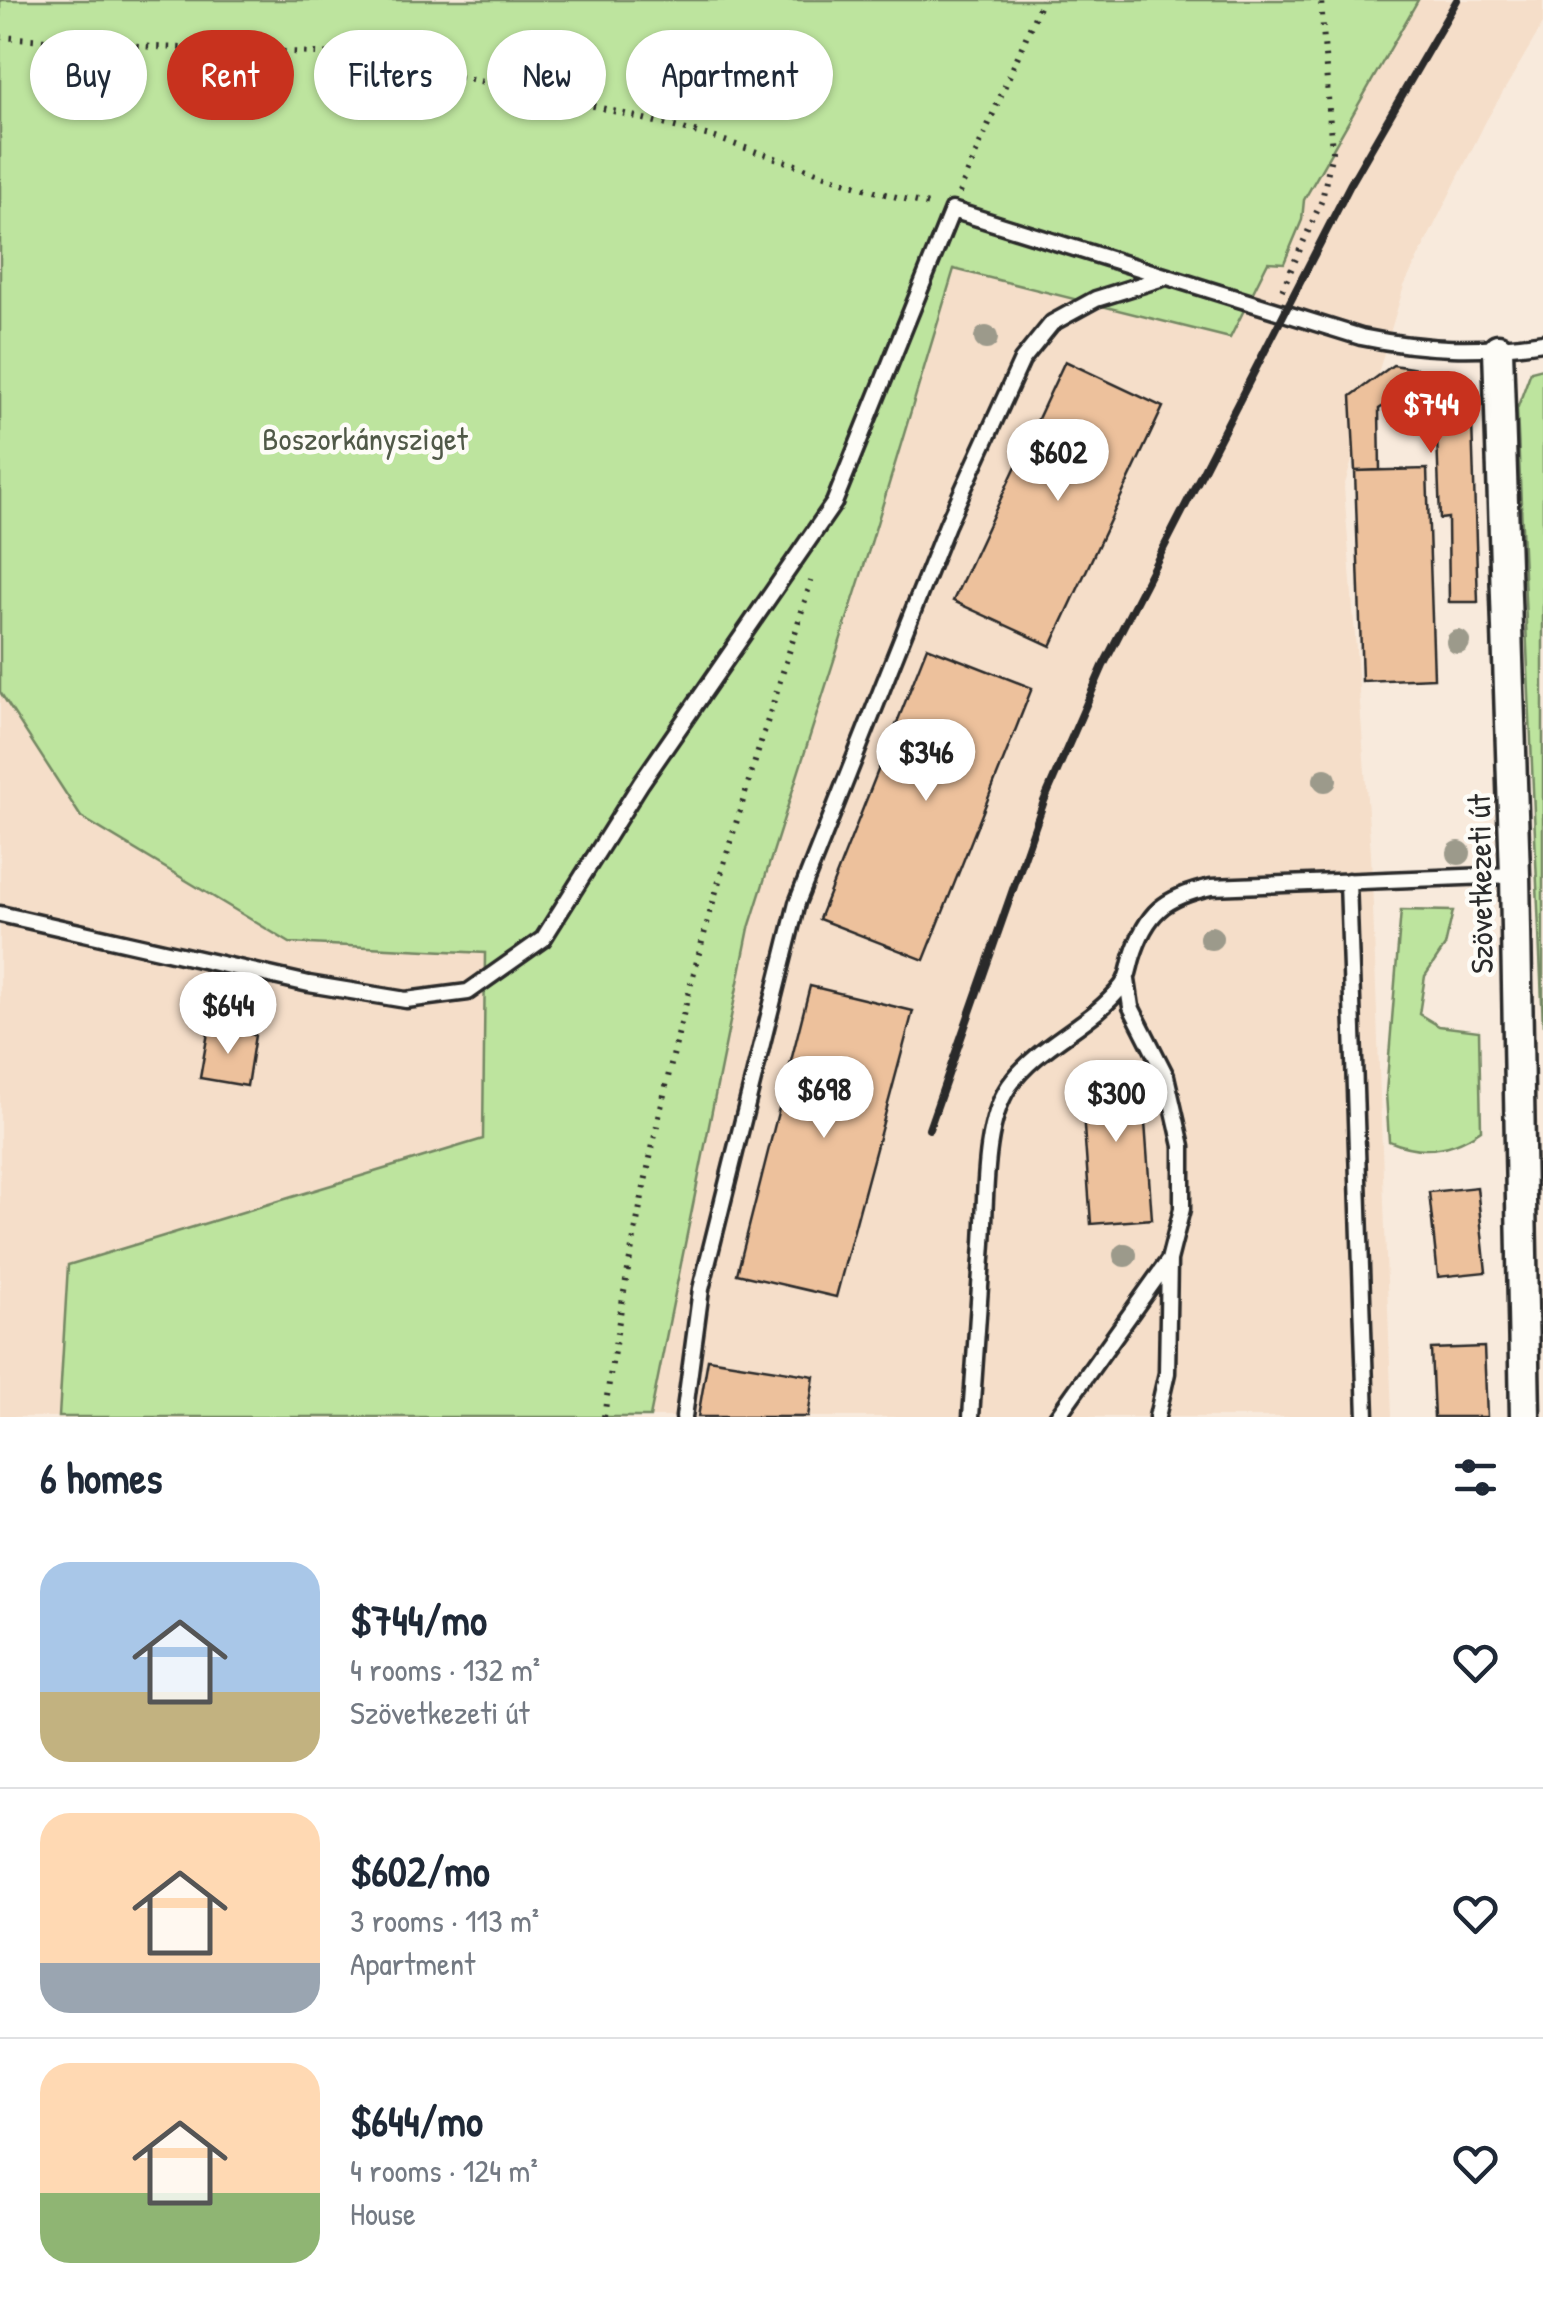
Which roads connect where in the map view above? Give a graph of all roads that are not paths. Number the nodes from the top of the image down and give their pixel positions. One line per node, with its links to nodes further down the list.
1 (1164, 278): 3 (lane); 6 (lane); 9 (lane)
2 (1543, 342): 3 (lane)
3 (1498, 349): 4 (street, Szövetkezeti út)
4 (1516, 875): 5 (lane); 14 (street, Szövetkezeti út)
5 (1348, 881): 7 (lane); 13 (lane)
6 (0, 914)
7 (1127, 980): 8 (lane); 10 (lane)
8 (1169, 1260): 11 (lane); 12 (lane)
9 (684, 1417)
10 (971, 1417)
11 (1058, 1417)
12 (1157, 1417)
13 (1366, 1417)
14 (1525, 1417)

